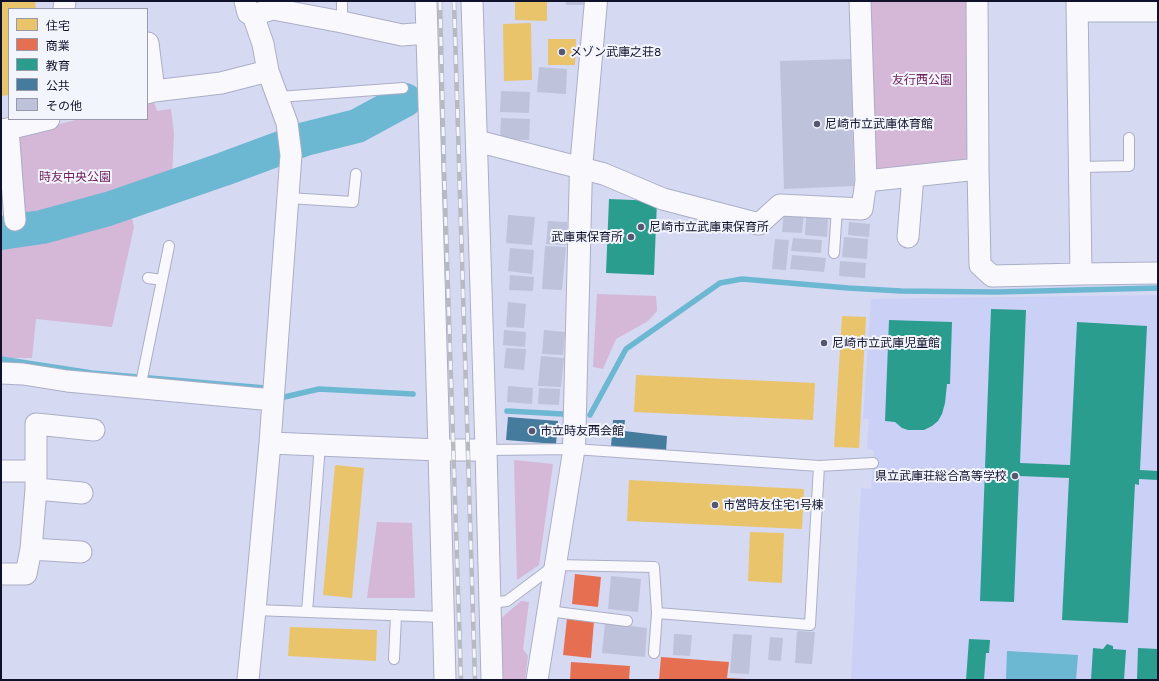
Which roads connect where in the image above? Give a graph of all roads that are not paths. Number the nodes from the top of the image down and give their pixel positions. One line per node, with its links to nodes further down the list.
1 (342, 1): 10 (lane)
2 (426, 1): 11 (street)
3 (472, 1): 20 (street)
4 (596, 1): 22 (street)
5 (860, 1): 26 (street)
6 (977, 1): 23 (street)
7 (1077, 6): 9 (street); 21 (street)
8 (249, 8): 10 (street); 13 (street)
9 (1158, 10)
10 (342, 22): 11 (street)
11 (427, 33): 44 (street)
12 (148, 43): 15 (street)
13 (268, 71): 15 (street); 16 (street)
14 (403, 88): 16 (lane)
15 (151, 92)
16 (278, 97): 27 (street)
17 (45, 120): 18 (street)
18 (4, 130): 29 (street)
19 (1129, 138): 21 (lane)
20 (477, 141): 22 (street); 45 (street)
21 (1079, 167): 34 (street)
22 (581, 168): 28 (street); 43 (street)
23 (978, 169): 25 (street); 34 (street)
24 (356, 174): 27 (lane)
25 (913, 176): 26 (street); 30 (street)
26 (866, 181): 28 (street)
27 (288, 198): 39 (street)
28 (837, 208): 32 (lane)
29 (15, 220)
30 (908, 238)
31 (170, 246): 36 (lane)
32 (834, 252)
33 (1158, 273): 34 (street)
34 (1081, 274)
35 (148, 278): 36 (lane)
36 (162, 280): 38 (lane)
37 (1, 373): 38 (street)
38 (140, 388): 39 (street)
39 (273, 400): 41 (street)
40 (94, 430): 49 (street)
41 (270, 444): 42 (street); 56 (street)
42 (320, 445): 44 (street); 58 (lane)
43 (574, 449): 45 (lane); 47 (lane); 53 (street)
44 (440, 450): 45 (street); 61 (street)
45 (486, 450): 55 (street)
46 (873, 463): 47 (lane)
47 (819, 466): 59 (lane)
48 (1, 471): 49 (street)
49 (36, 480): 50 (street); 51 (street)
50 (82, 493)
51 (32, 549): 52 (street); 54 (street)
52 (81, 552)
53 (555, 565): 55 (lane); 57 (street); 59 (lane)
54 (1, 574)
55 (490, 603): 67 (street)
56 (255, 610): 58 (lane); 65 (street)
57 (548, 611): 62 (lane); 68 (street)
58 (307, 612): 60 (lane)
59 (658, 613): 63 (lane)
60 (396, 615): 61 (lane); 64 (lane)
61 (443, 617): 66 (street)
62 (627, 621)
63 (654, 652)
64 (394, 659)
65 (248, 680)
66 (445, 680)
67 (492, 680)
68 (537, 680)

